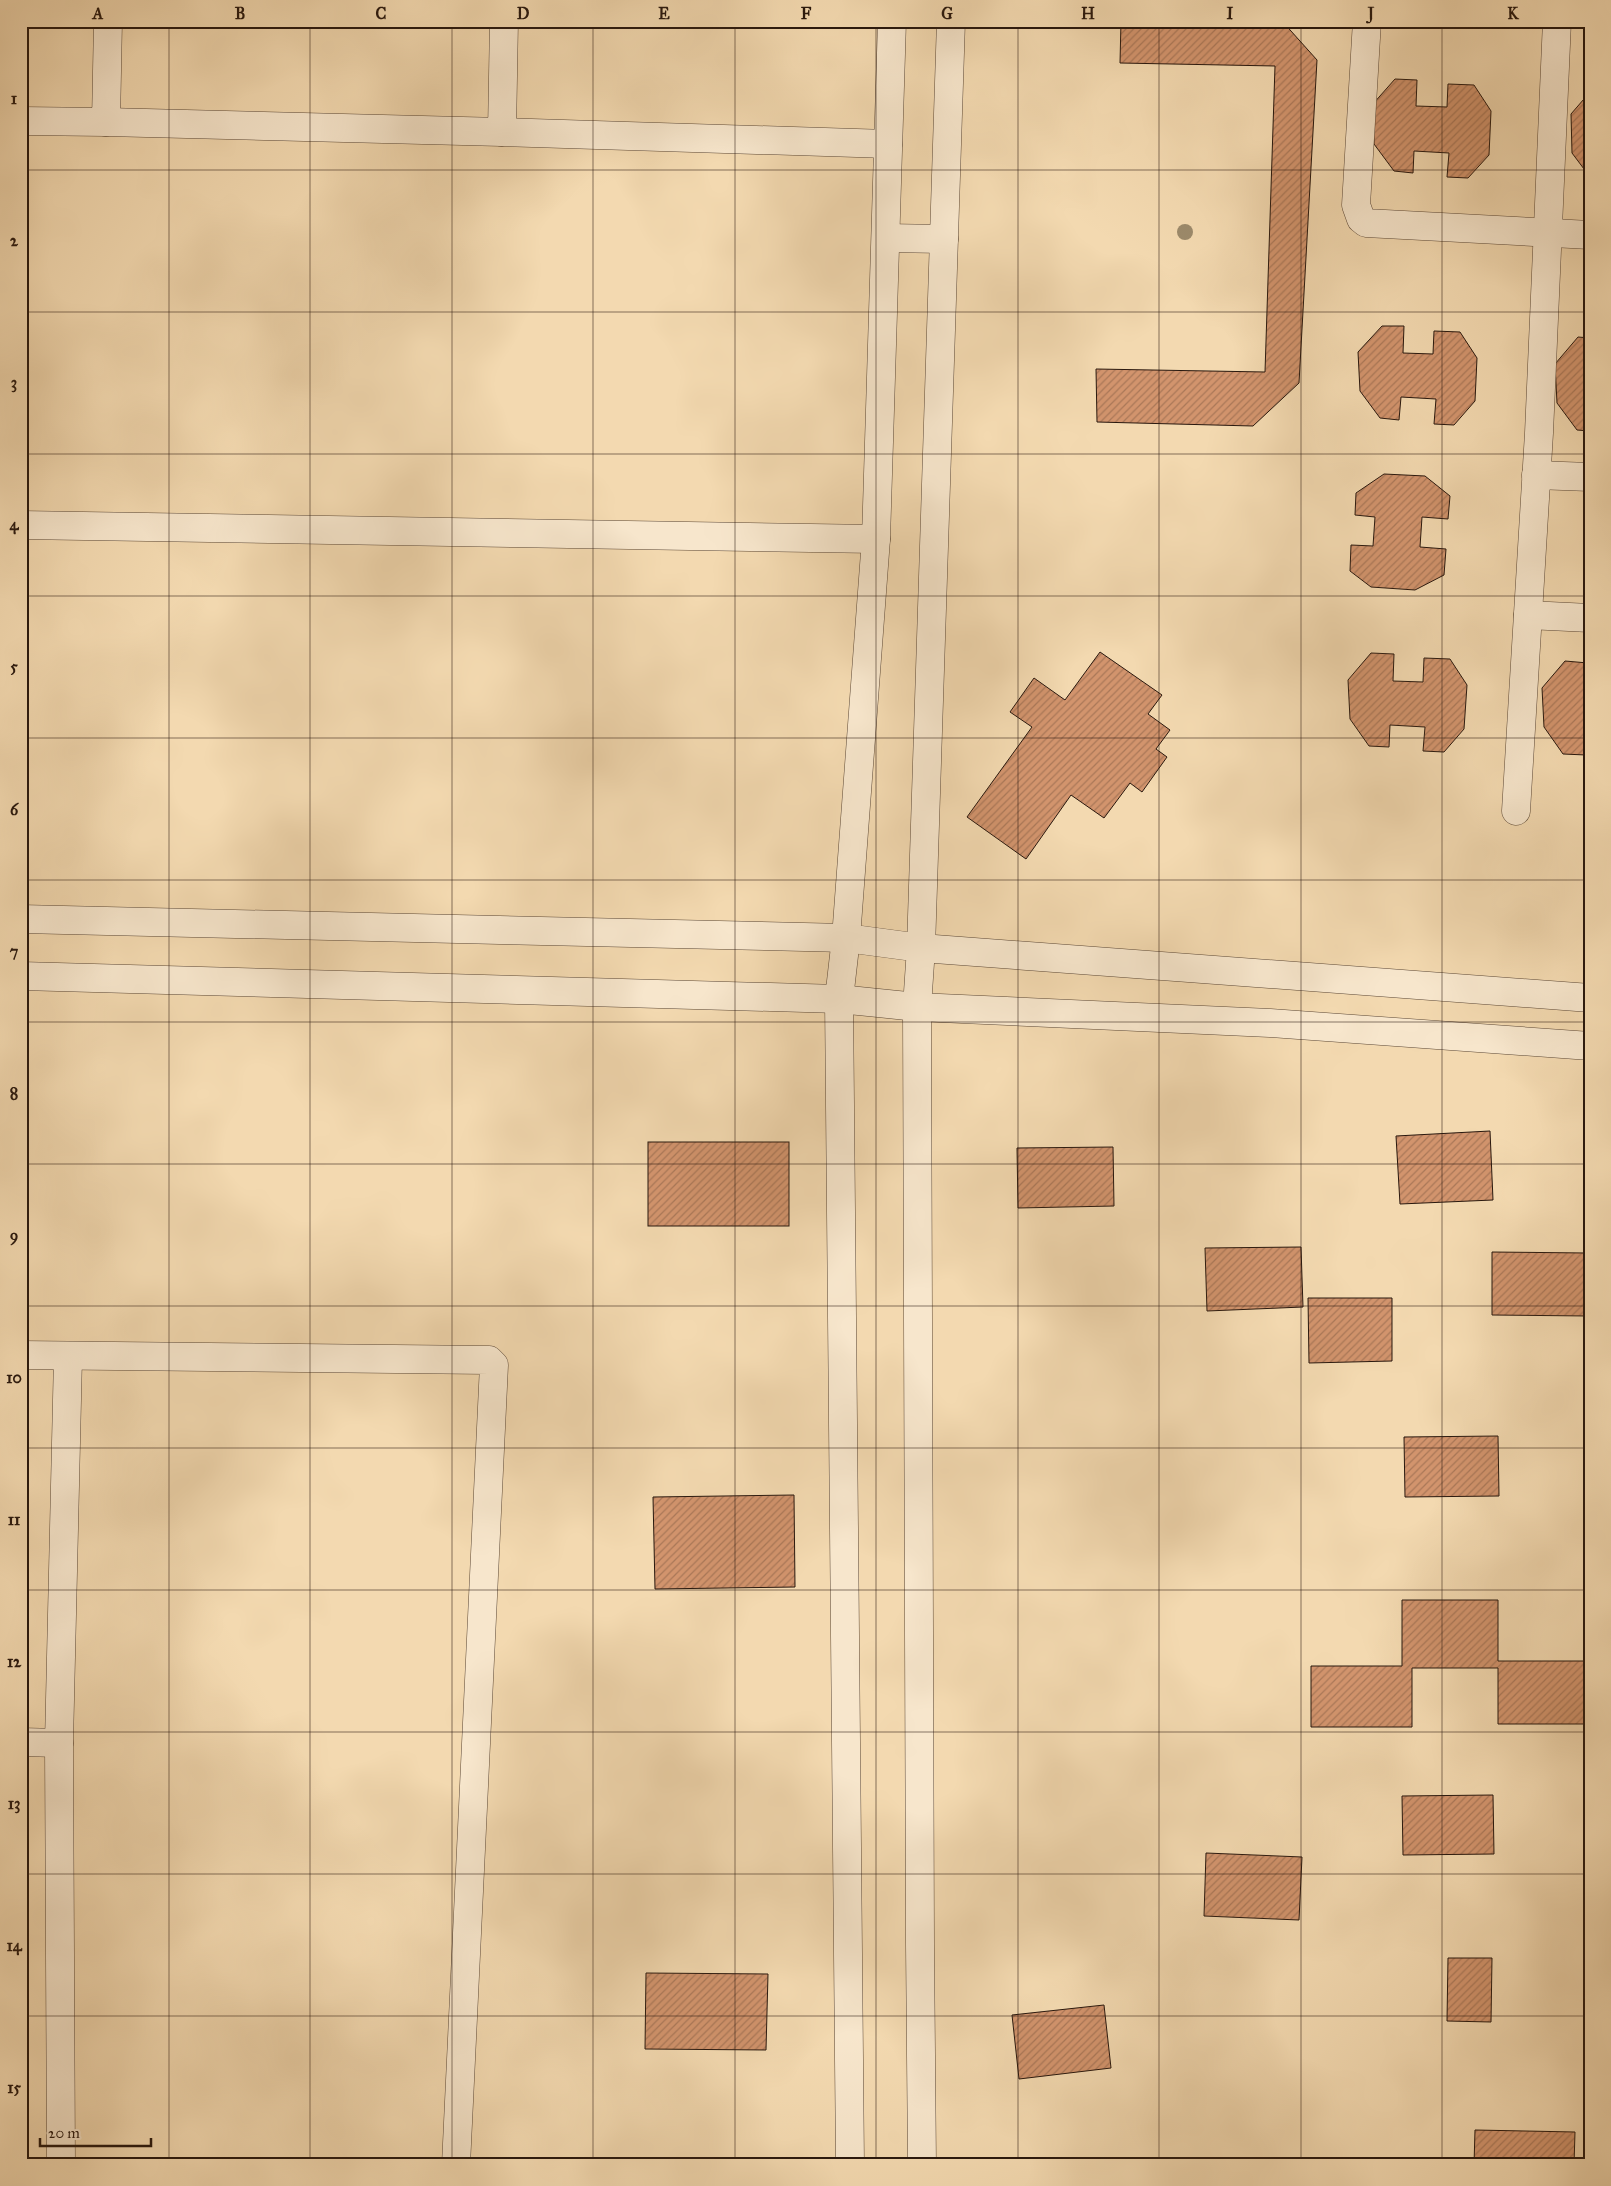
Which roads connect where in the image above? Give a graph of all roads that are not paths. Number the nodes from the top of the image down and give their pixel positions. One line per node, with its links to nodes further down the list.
1 (108, 21): 8 (street)
2 (504, 21): 9 (street)
3 (892, 21): 10 (street)
4 (951, 21): 14 (street)
5 (1367, 21): 11 (street)
6 (1557, 21): 11 (street)
7 (21, 121): 8 (street)
8 (106, 122): 9 (street)
9 (502, 132): 10 (street)
10 (888, 144): 13 (street)
11 (1549, 233): 12 (street); 15 (street)
12 (1590, 235)
13 (886, 238): 14 (street); 18 (street)
14 (944, 239): 24 (street)
15 (1536, 475): 16 (street); 19 (street)
16 (1590, 477)
17 (21, 525): 18 (street)
18 (876, 539): 23 (street)
19 (1528, 615): 20 (street); 21 (street)
20 (1590, 618)
21 (1516, 811)
22 (21, 919): 23 (street)
23 (846, 938): 24 (street); 27 (street)
24 (921, 948): 26 (street); 28 (street)
25 (21, 976): 27 (street)
26 (1590, 998)
27 (839, 999): 28 (street); 36 (street)
28 (917, 1007): 29 (street); 37 (street)
29 (1590, 1046)
30 (21, 1355): 31 (street)
31 (68, 1357): 33 (street); 35 (street)
32 (21, 1742): 33 (street)
33 (59, 1743): 34 (street)
34 (61, 2165)
35 (456, 2165)
36 (850, 2165)
37 (922, 2165)

